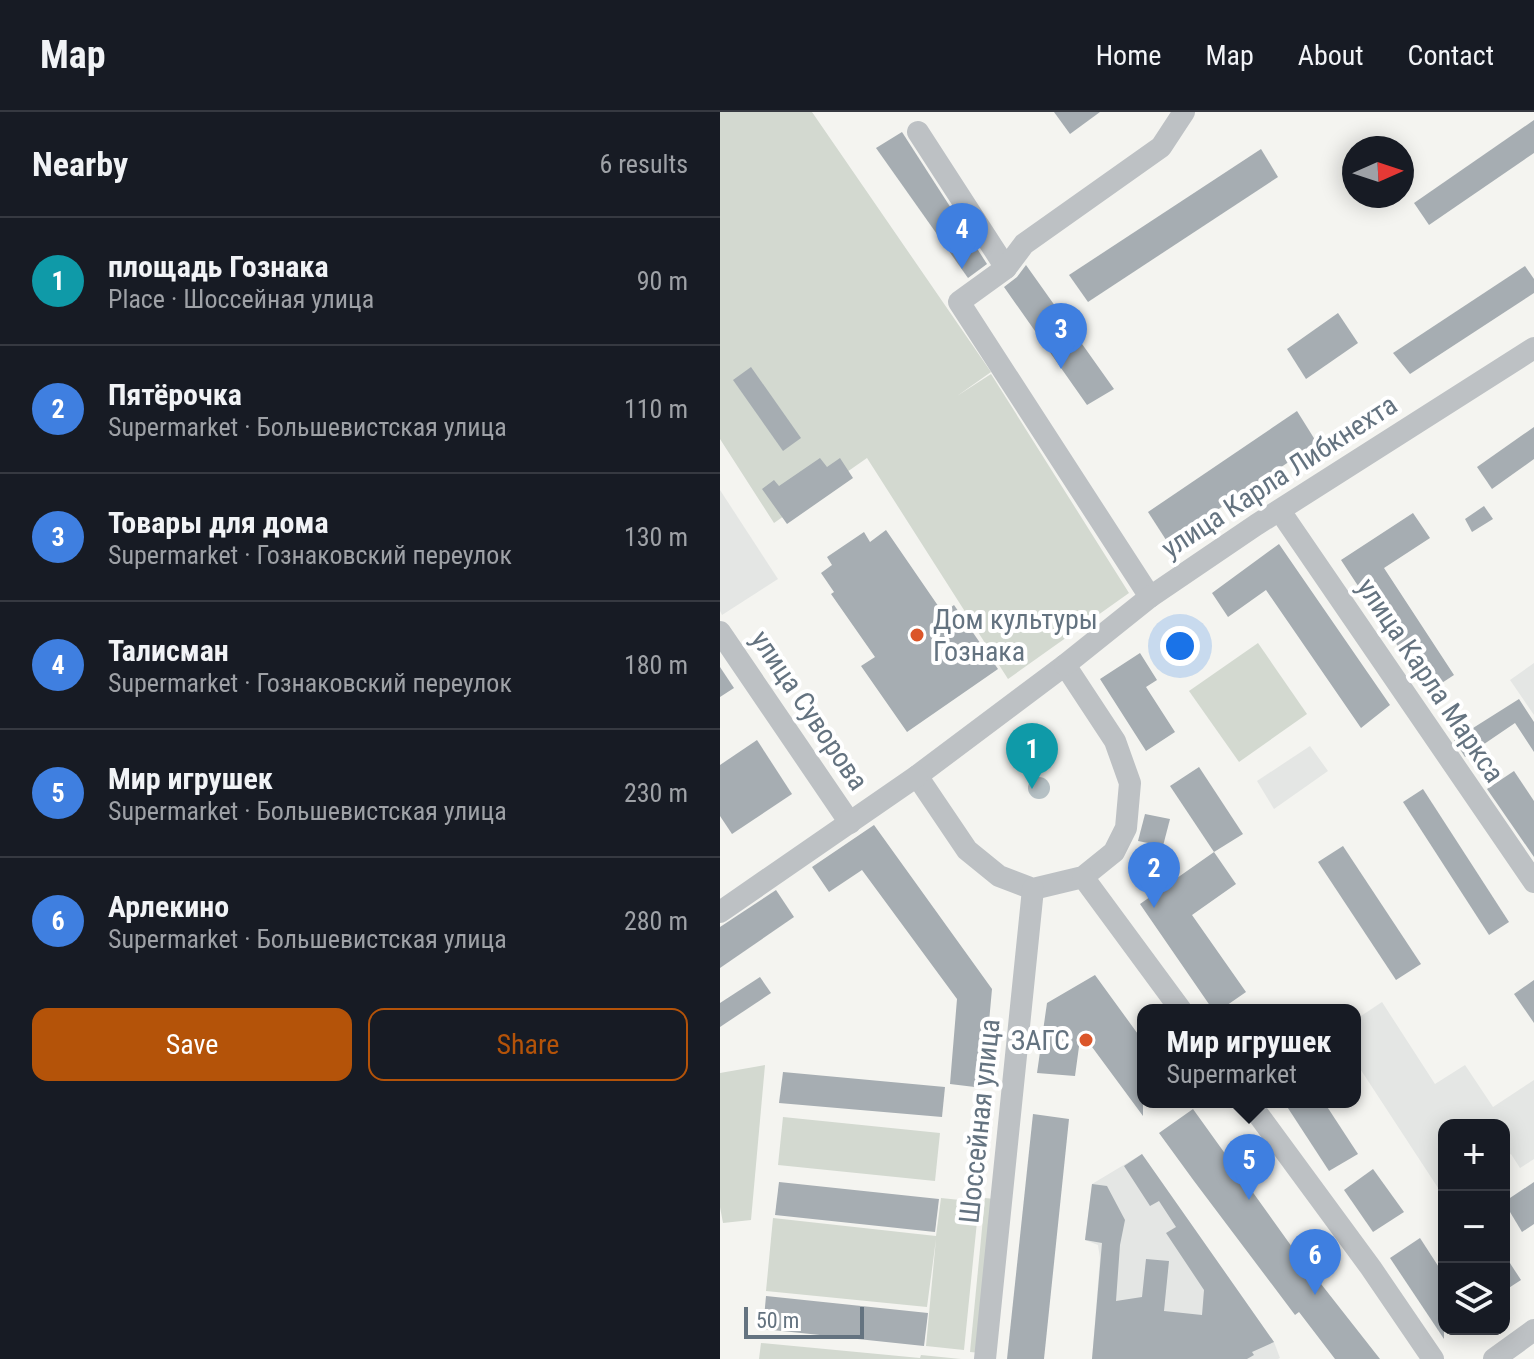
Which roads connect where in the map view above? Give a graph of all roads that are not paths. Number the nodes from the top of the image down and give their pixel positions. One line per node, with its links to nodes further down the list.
1 (1184, 112): 3 (street)
2 (918, 132): 3 (street)
3 (1006, 268): 6 (street)
4 (1534, 348): 5 (street, улица Карла Либкнехта)
5 (1280, 511): 6 (street, улица Карла Либкнехта); 12 (street, улица Карла Маркса)
6 (1150, 597): 8 (street, улица Карла Либкнехта)
7 (720, 632): 10 (street, улица Суворова)
8 (1065, 665): 9 (street); 11 (street)
9 (917, 776): 10 (street); 13 (street)
10 (850, 823): 14 (street)
11 (1083, 877): 13 (street); 15 (street)
12 (1534, 882)
13 (1033, 889): 18 (street, Шоссейная улица)
14 (720, 912)
15 (1177, 1004)
16 (1253, 1108): 19 (street)
17 (1534, 1330): 20 (street)
18 (985, 1359)
19 (1433, 1359)
20 (1494, 1359)

